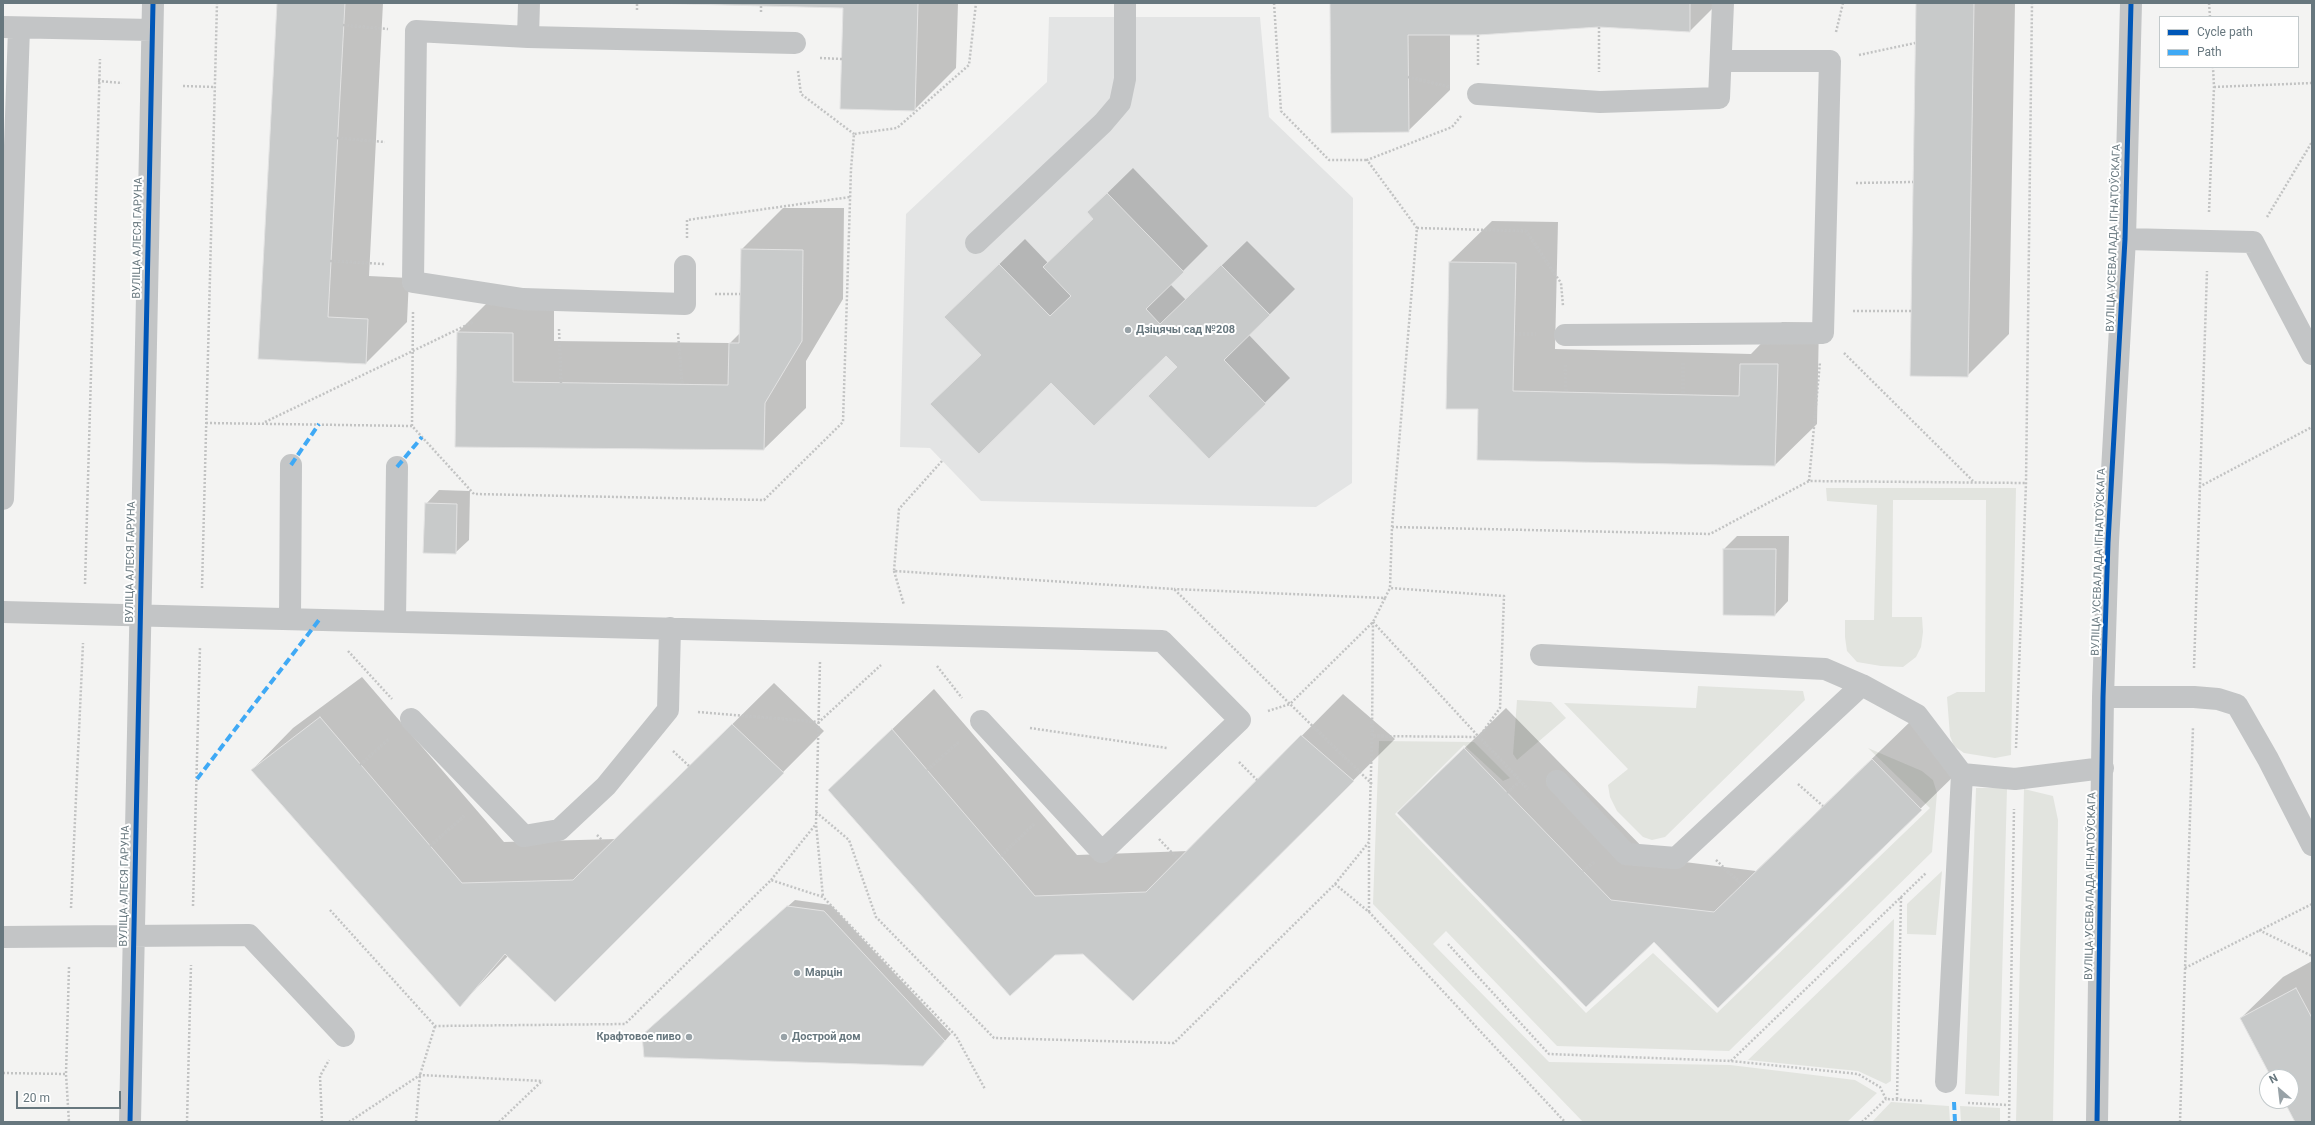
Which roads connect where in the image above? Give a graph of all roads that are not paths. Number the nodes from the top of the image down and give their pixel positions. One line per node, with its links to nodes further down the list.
1 (153, 3): 7 (street, ВУЛІЦА АЛЕСЯ ГАРУНА)
2 (529, 3): 8 (street)
3 (1125, 3): 13 (street)
4 (1723, 3): 10 (street)
5 (2131, 3): 12 (street, ВУЛІЦА УСЕВАЛАДА ІГНАТОЎСКАГА)
6 (11, 28): 7 (street); 19 (street)
7 (152, 30): 21 (street, ВУЛІЦА АЛЕСЯ ГАРУНА)
8 (528, 37): 9 (street); 14 (street)
9 (795, 43)
10 (1721, 60): 11 (street); 15 (street)
11 (1478, 94)
12 (2125, 239): 16 (street); 27 (street, ВУЛІЦА УСЕВАЛАДА ІГНАТОЎСКАГА)
13 (976, 243)
14 (685, 266)
15 (1565, 335)
16 (2312, 354)
17 (291, 465): 22 (street)
18 (397, 467): 23 (street)
19 (3, 499)
20 (3, 612): 21 (street)
21 (140, 615): 22 (street); 34 (street, ВУЛІЦА АЛЕСЯ ГАРУНА)
22 (290, 619): 23 (street)
23 (395, 622): 24 (street)
24 (670, 628): 28 (street); 29 (street)
25 (1541, 655): 26 (street)
26 (1862, 685): 31 (street); 32 (street)
27 (2103, 697): 30 (street, ВУЛІЦА УСЕВАЛАДА ІГНАТОЎСКАГА); 33 (street)
28 (411, 719)
29 (981, 721)
30 (2103, 768): 31 (street); 39 (street, ВУЛІЦА УСЕВАЛАДА ІГНАТОЎСКАГА)
31 (1962, 774): 37 (street)
32 (1557, 780)
33 (2312, 845)
34 (134, 936): 35 (street); 36 (street); 38 (street, ВУЛІЦА АЛЕСЯ ГАРУНА)
35 (3, 937)
36 (344, 1036)
37 (1946, 1082)
38 (130, 1122)
39 (2096, 1122)

